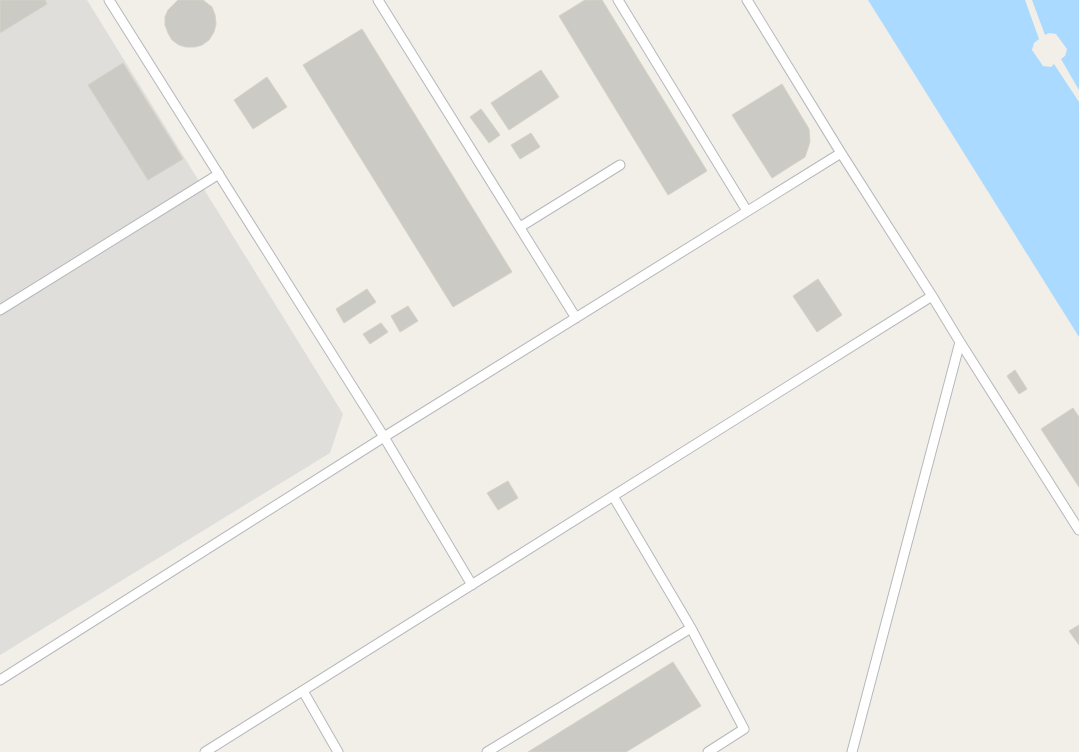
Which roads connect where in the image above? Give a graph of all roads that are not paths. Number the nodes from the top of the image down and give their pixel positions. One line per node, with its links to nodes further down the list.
1 (109, 0): 7 (lane)
2 (378, 0): 9 (lane)
3 (618, 0): 8 (lane)
4 (746, 0): 5 (lane)
5 (841, 152): 8 (lane); 10 (lane)
6 (620, 165): 9 (lane)
7 (219, 174): 11 (lane); 14 (lane)
8 (747, 211): 12 (lane)
9 (520, 227): 12 (lane)
10 (932, 296): 13 (lane); 15 (lane)
11 (0, 310)
12 (576, 318): 14 (lane)
13 (960, 342): 16 (lane); 25 (lane)
14 (384, 437): 17 (lane); 19 (lane)
15 (613, 496): 17 (lane); 18 (lane)
16 (1079, 530)
17 (472, 585): 20 (lane)
18 (691, 628): 23 (lane); 24 (lane)
19 (0, 680)
20 (303, 691): 21 (lane); 22 (lane)
21 (205, 752)
22 (338, 752)
23 (487, 752)
24 (708, 752)
25 (852, 752)

